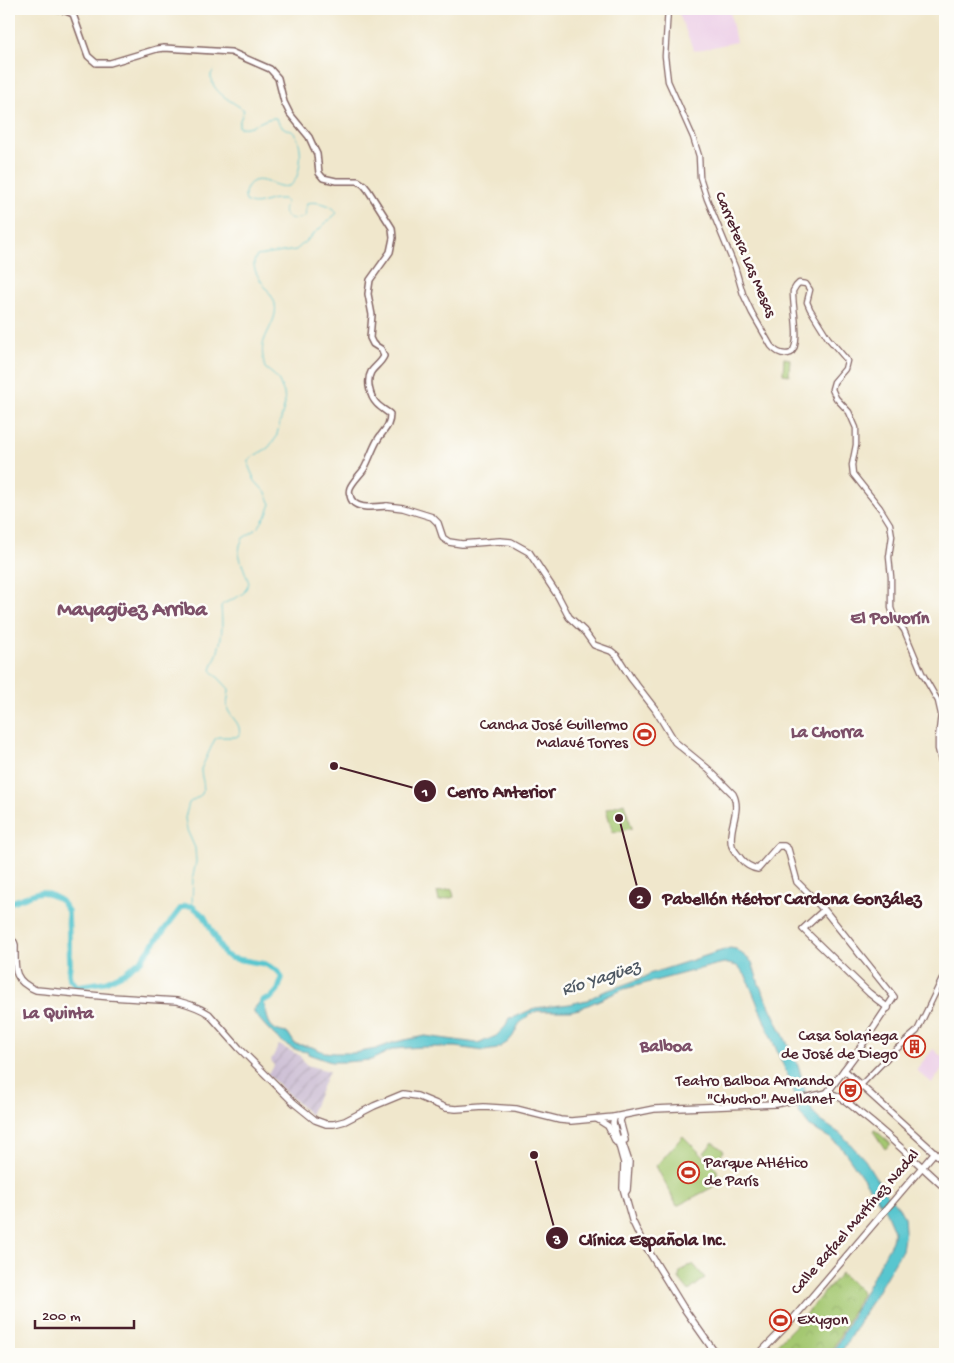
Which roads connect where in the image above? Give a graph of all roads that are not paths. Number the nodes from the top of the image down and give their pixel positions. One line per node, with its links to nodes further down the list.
1 (58, 9): 3 (main road)
2 (668, 9): 4 (street, Carretera Las Mesas)
3 (387, 506): 5 (main road)
4 (945, 777)
5 (824, 910): 8 (main road); 8 (main road)
6 (9, 940): 14 (main road)
7 (945, 973): 10 (street)
8 (888, 1008): 9 (main road)
9 (844, 1070): 10 (main road); 11 (main road)
10 (861, 1085): 12 (street); 17 (main road)
11 (827, 1093): 12 (main road); 13 (main road)
12 (849, 1104): 19 (main road)
13 (622, 1116): 15 (main road); 16 (main road)
14 (597, 1119): 15 (main road); 16 (main road)
15 (615, 1120): 16 (main road)
16 (624, 1151): 22 (main road)
17 (935, 1152): 18 (main road); 19 (main road, Calle Rafael Martínez Nadal)
18 (945, 1162)
19 (922, 1167): 20 (main road); 21 (main road, Calle Rafael Martínez Nadal)
20 (945, 1188)
21 (759, 1353)
22 (716, 1354)

